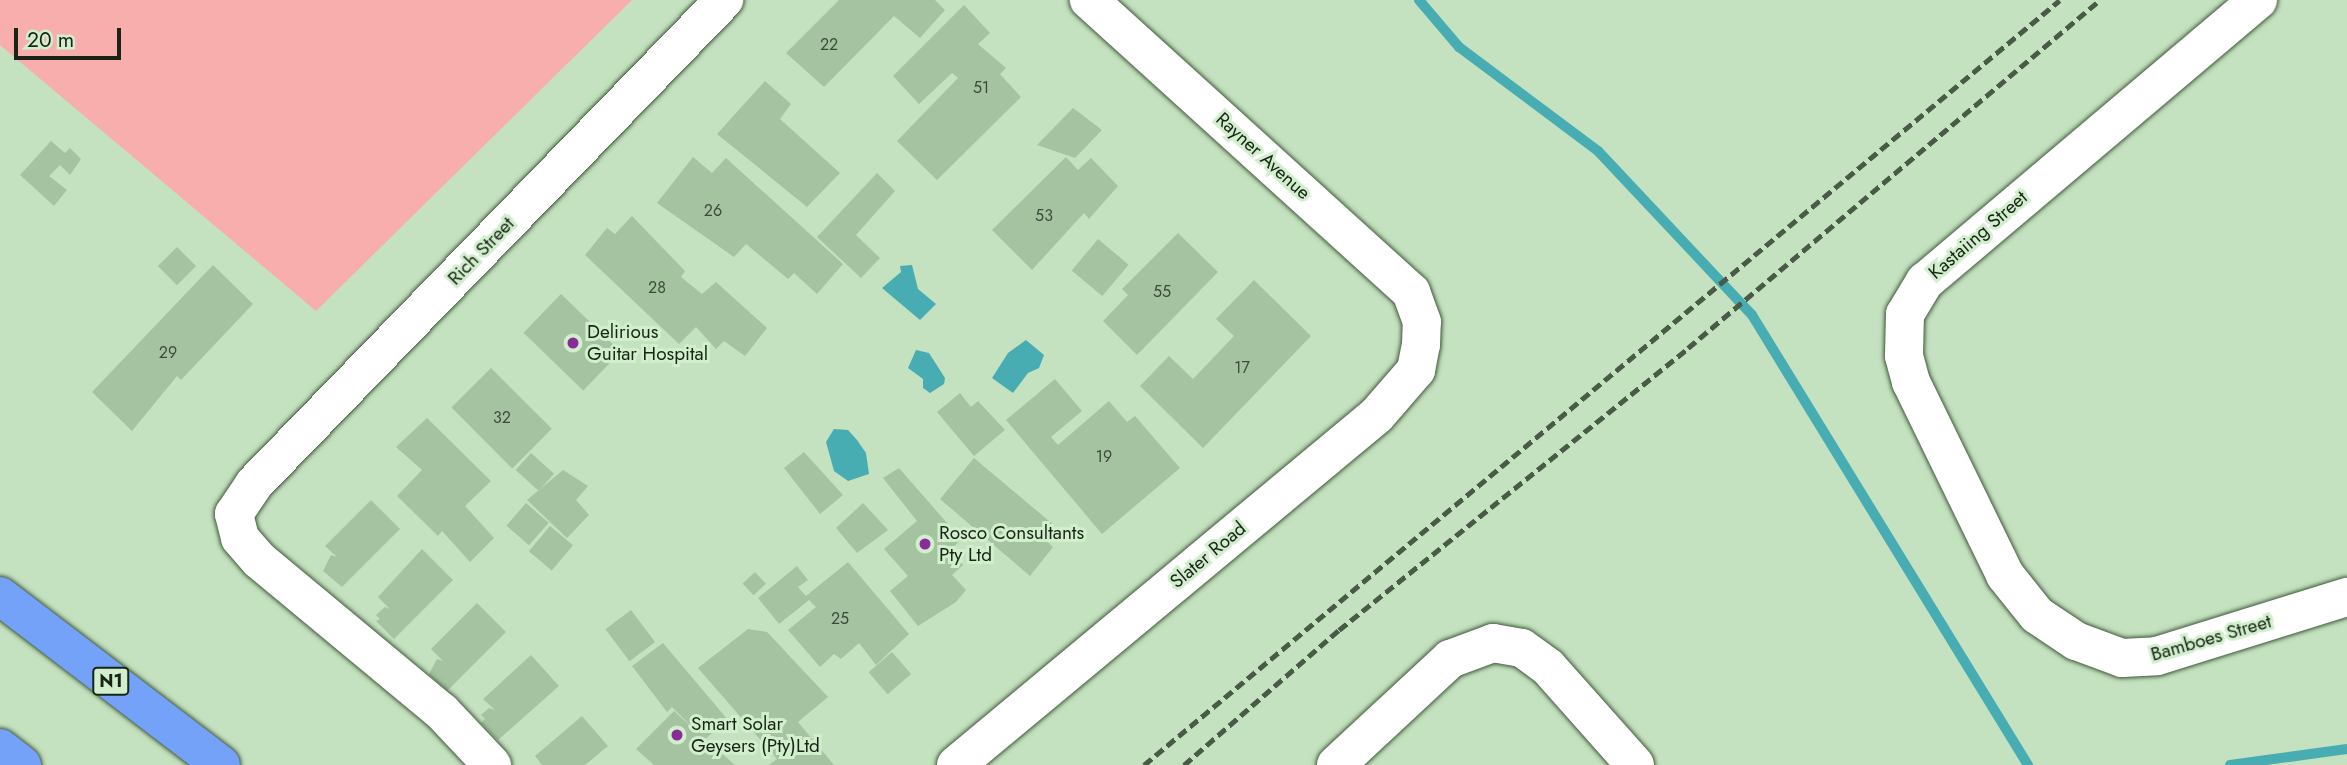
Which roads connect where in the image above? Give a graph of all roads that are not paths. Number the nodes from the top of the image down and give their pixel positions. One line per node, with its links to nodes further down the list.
1 (724, 0): 11 (street, Rich Street)
2 (1089, 0): 4 (street, Rayner Avenue)
3 (2258, 0): 7 (street, Kastaiing Street)
4 (1422, 322): 12 (street, Slater Road)
5 (0, 596): 10 (highway, N1)
6 (2347, 597): 7 (street, Bamboes Street)
7 (2076, 641)
8 (0, 748): 9 (highway)
9 (22, 765)
10 (221, 765)
11 (492, 765)
12 (956, 765)
13 (1336, 765): 14 (street)
14 (1635, 765)

